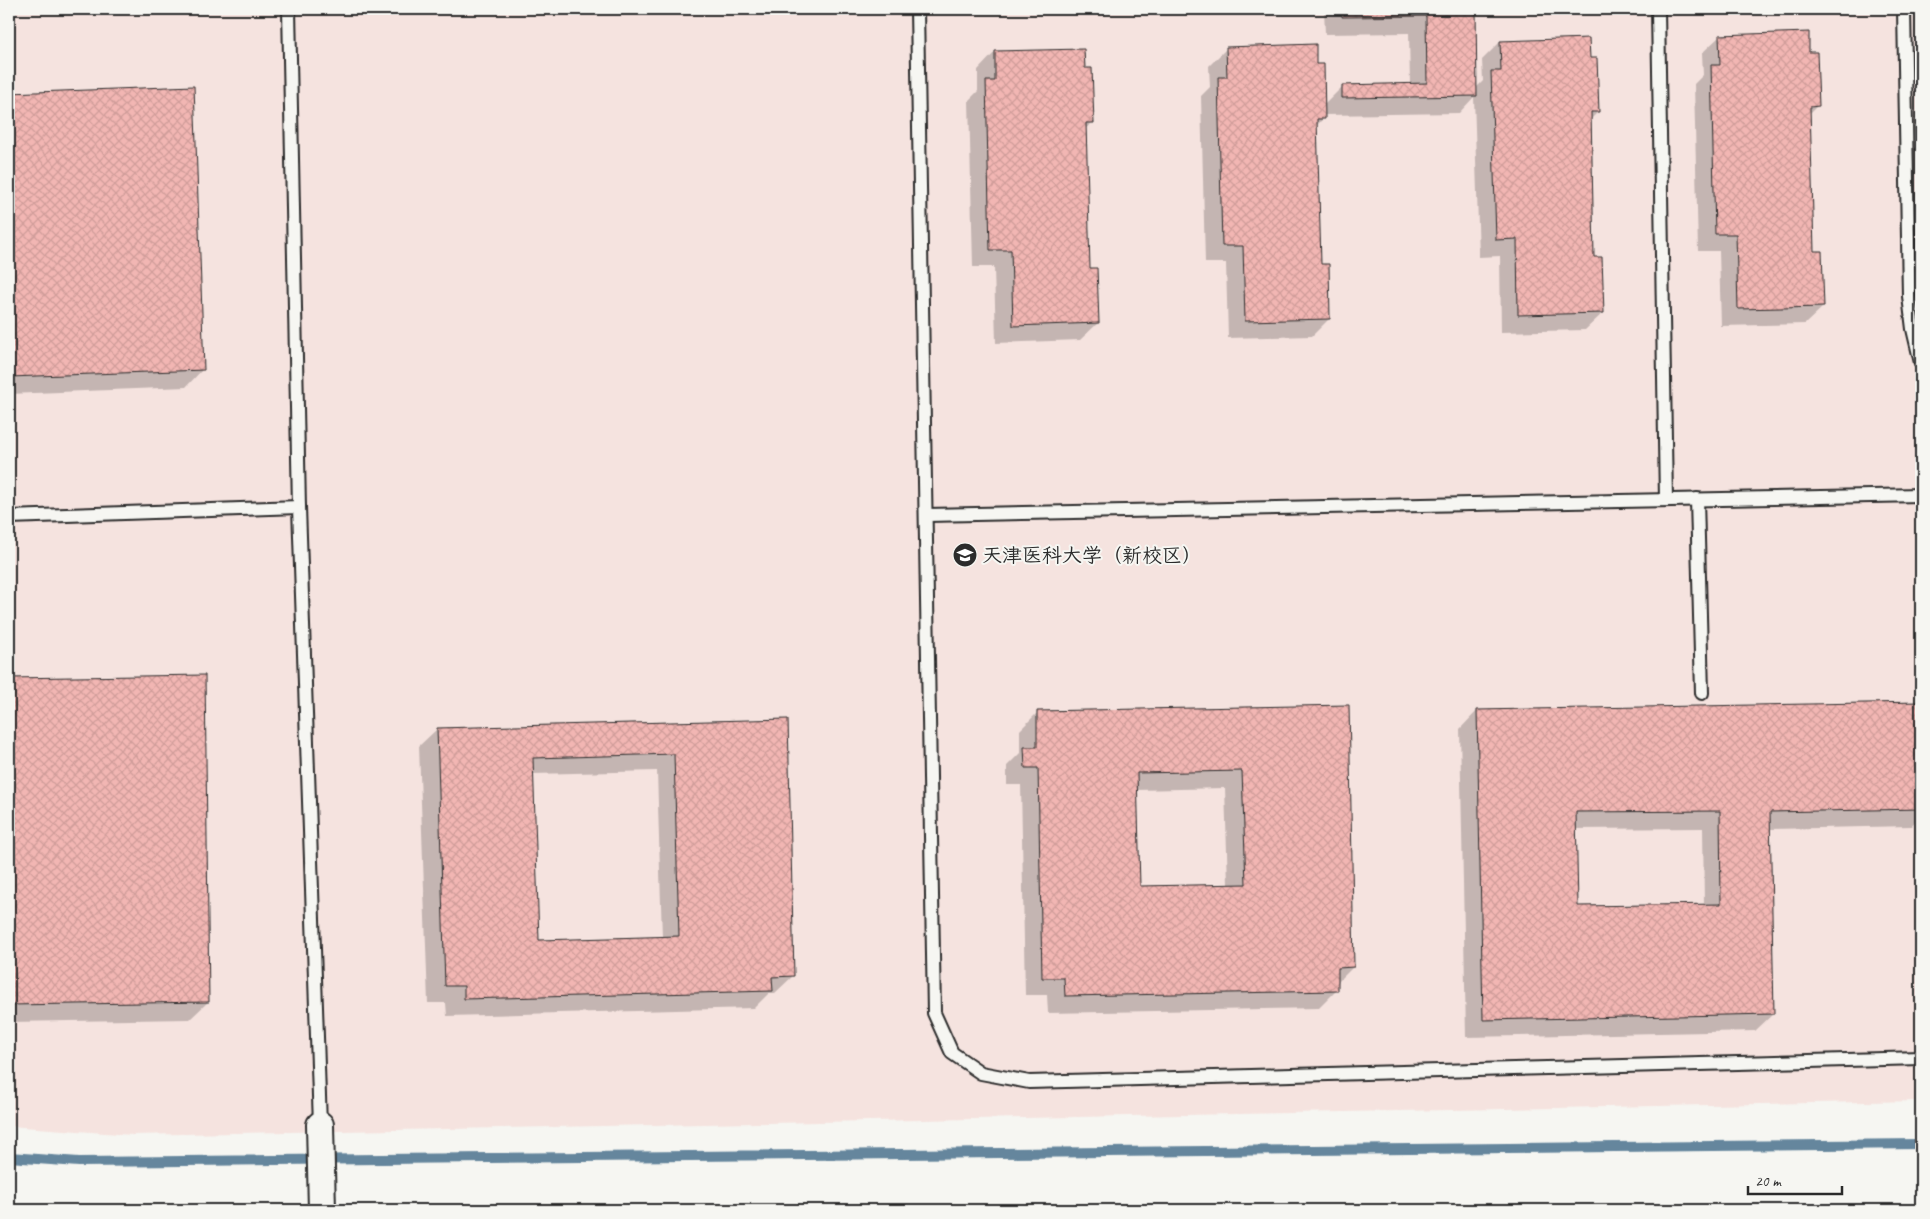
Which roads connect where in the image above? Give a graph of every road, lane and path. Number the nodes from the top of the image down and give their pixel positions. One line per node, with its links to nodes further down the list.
1 (289, 9): 9 (lane)
2 (917, 9): 10 (lane)
3 (1658, 9): 8 (lane)
4 (1904, 9): 5 (lane)
5 (1921, 363)
6 (1921, 495): 7 (lane)
7 (1697, 499): 8 (lane); 12 (lane)
8 (1666, 500): 10 (lane)
9 (299, 507): 11 (lane); 14 (lane)
10 (927, 515): 13 (lane)
11 (9, 517)
12 (1702, 693)
13 (1921, 1058)
14 (320, 1125): 15 (street)
15 (322, 1210)

